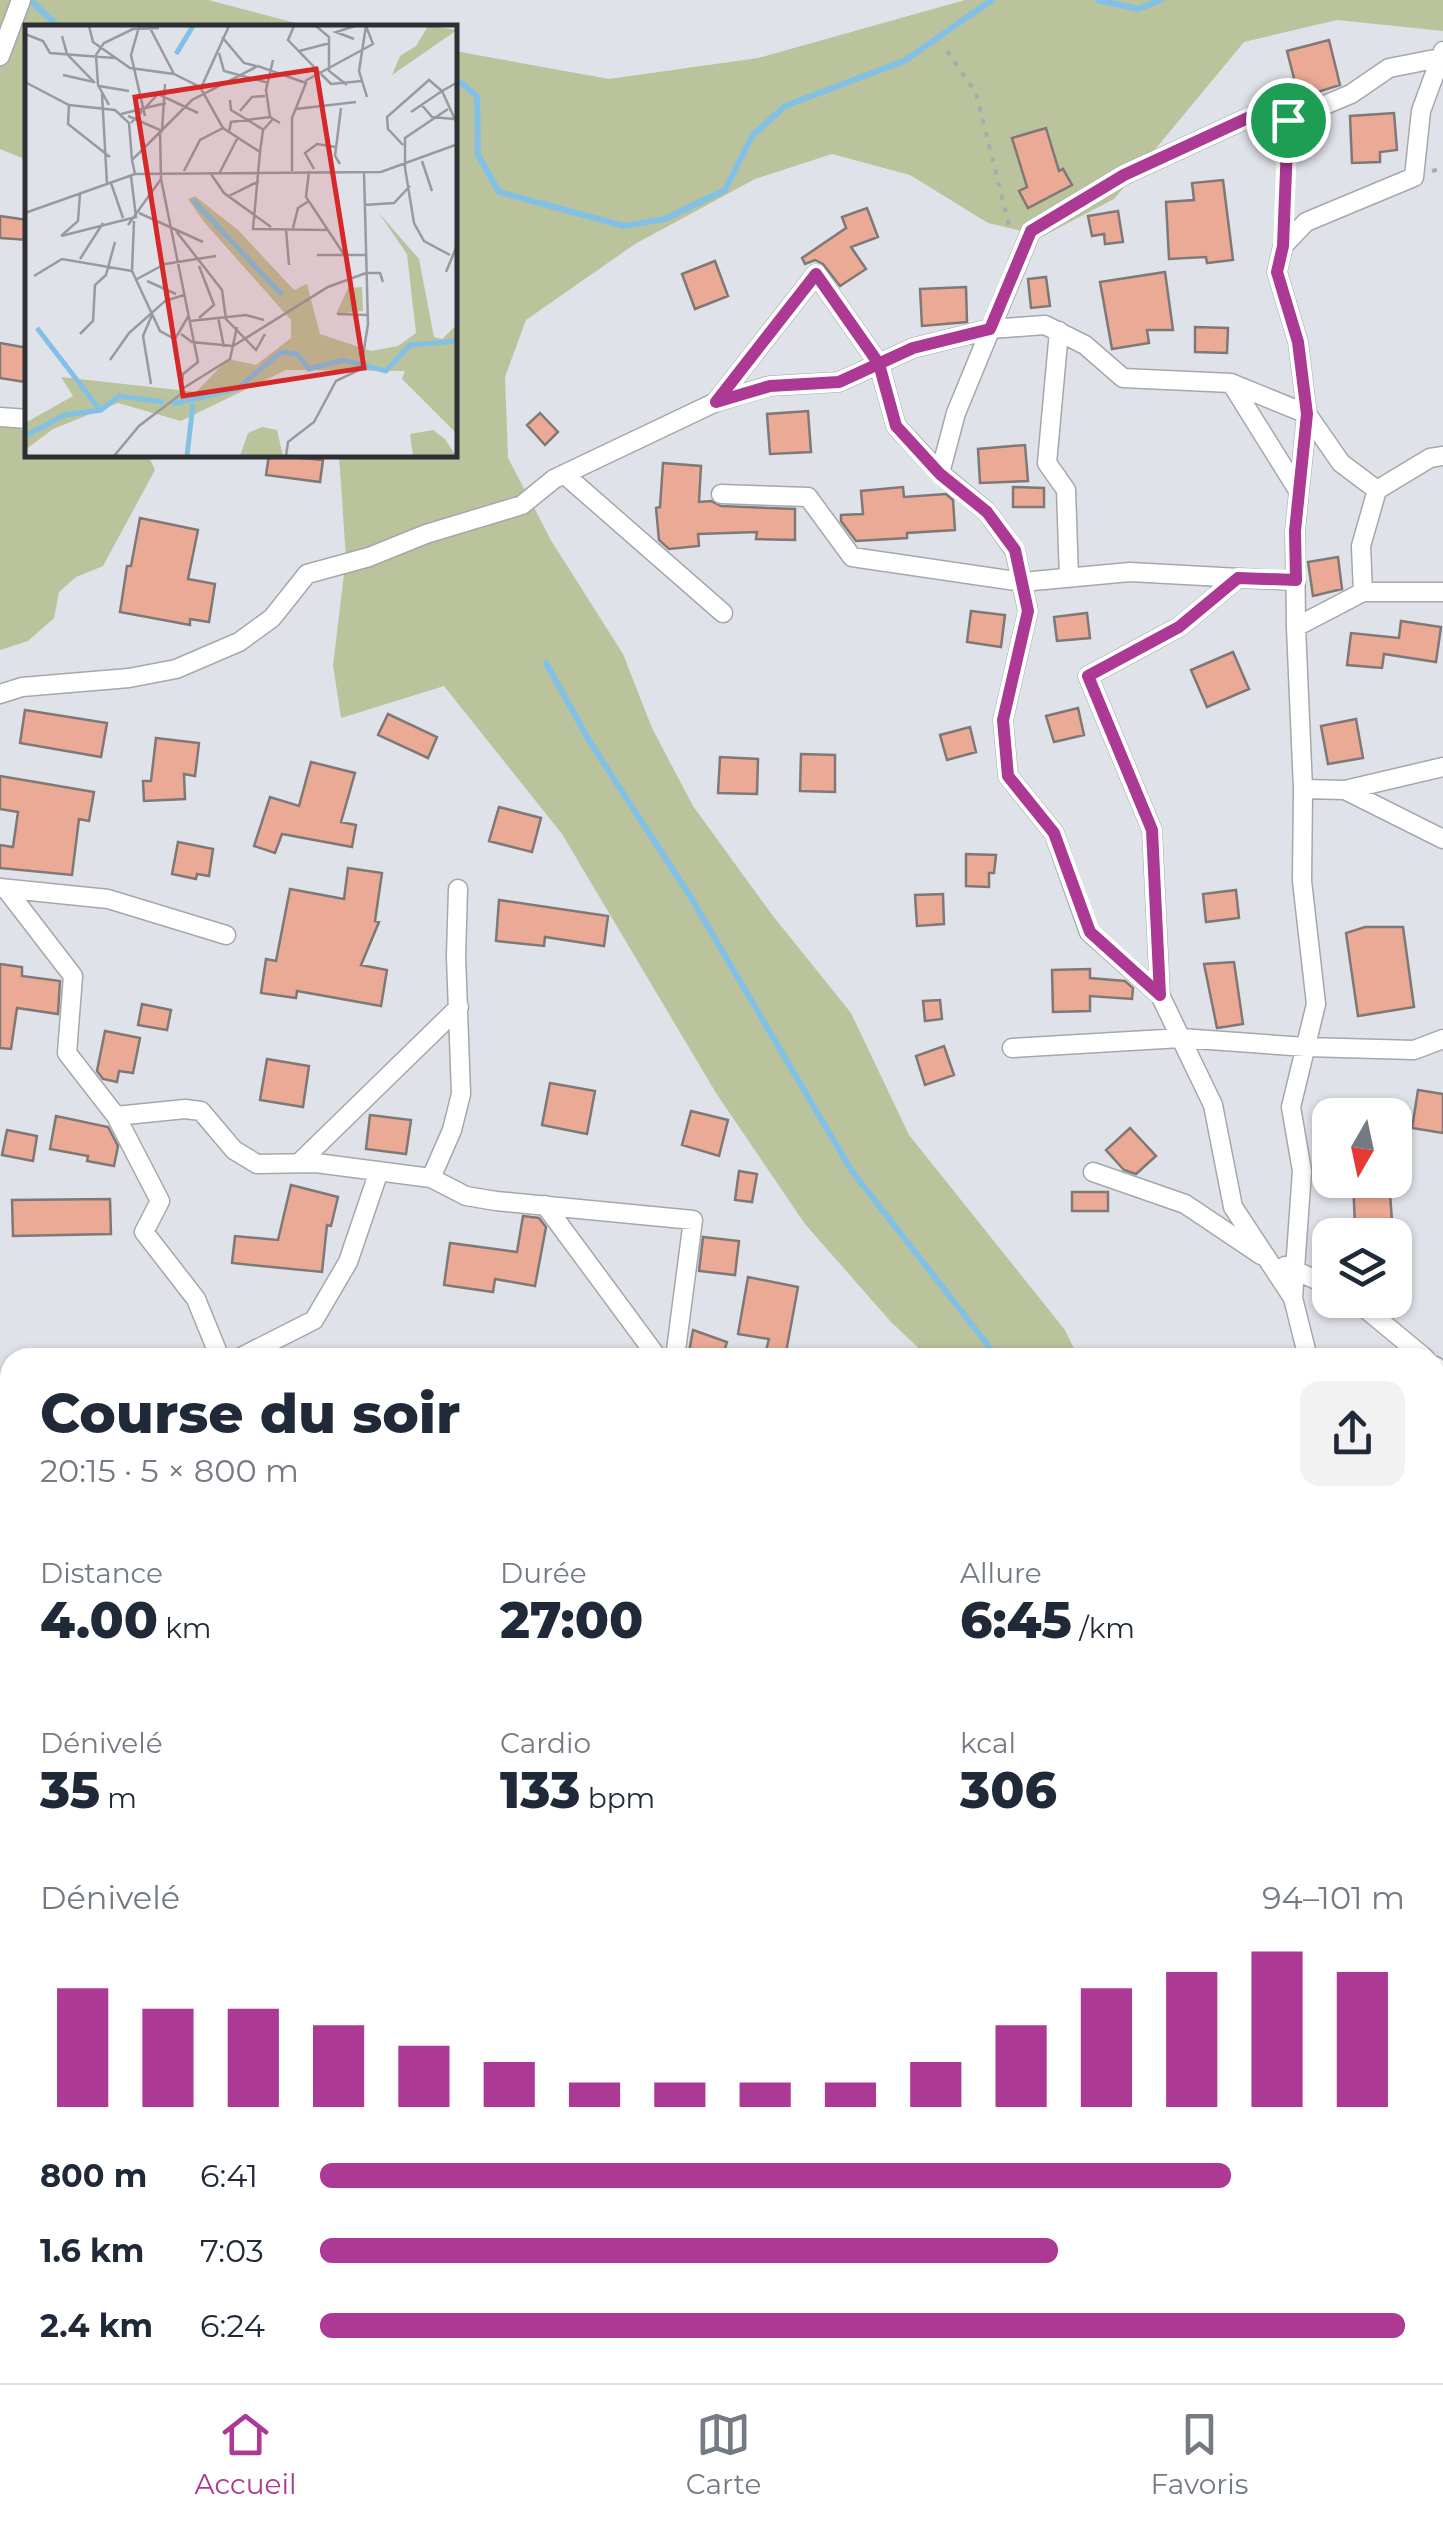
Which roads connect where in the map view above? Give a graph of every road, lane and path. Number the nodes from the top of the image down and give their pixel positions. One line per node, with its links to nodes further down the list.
1 (21, 0): 4 (street)
2 (948, 51): 7 (path)
3 (1441, 54): 5 (street); 6 (street)
4 (0, 56)
5 (1288, 120): 6 (path); 7 (street)
6 (1283, 246): 13 (street)
7 (1019, 260): 8 (street)
8 (990, 329): 9 (street); 10 (street); 18 (street)
9 (1059, 332): 11 (street); 22 (street)
10 (879, 364): 12 (street); 12 (street); 18 (street)
11 (1231, 383): 13 (street); 20 (street)
12 (716, 402): 17 (street)
13 (1307, 414): 19 (street); 20 (street)
14 (0, 416): 15 (street)
15 (25, 419)
16 (1443, 456): 19 (street)
17 (564, 474): 28 (street); 30 (street)
18 (940, 474): 25 (street)
19 (1377, 490): 26 (street)
20 (1299, 492): 24 (street)
21 (721, 494): 25 (street)
22 (1069, 578): 23 (street); 25 (street)
23 (1238, 578): 24 (street); 38 (street)
24 (1296, 580): 29 (street)
25 (1022, 582): 38 (street)
26 (1363, 592): 27 (street); 29 (street)
27 (1443, 592)
28 (723, 612)
29 (1296, 627): 32 (street)
30 (0, 694)
31 (1443, 767): 33 (street)
32 (1303, 789): 33 (street); 42 (street)
33 (1345, 790): 34 (street)
34 (1443, 839)
35 (3, 888): 37 (street); 44 (street)
36 (458, 888): 39 (street)
37 (226, 935)
38 (1160, 995): 40 (street)
39 (458, 1007): 45 (street); 48 (street)
40 (1181, 1038): 42 (street); 43 (street); 50 (street)
41 (1443, 1039): 42 (street)
42 (1306, 1047): 51 (street)
43 (1012, 1048)
44 (116, 1116): 45 (street); 55 (street)
45 (299, 1164): 46 (street)
46 (379, 1172): 48 (street); 56 (street)
47 (1093, 1172): 50 (street)
48 (431, 1178): 49 (street)
49 (545, 1206): 57 (street); 58 (street)
50 (1268, 1259): 51 (street); 53 (street)
51 (1295, 1270): 52 (street); 53 (street)
52 (1312, 1278)
53 (1293, 1298): 59 (street)
54 (1377, 1318): 60 (street)
55 (216, 1348)
56 (259, 1348)
57 (651, 1348)
58 (675, 1348)
59 (1306, 1348)
60 (1413, 1348)

